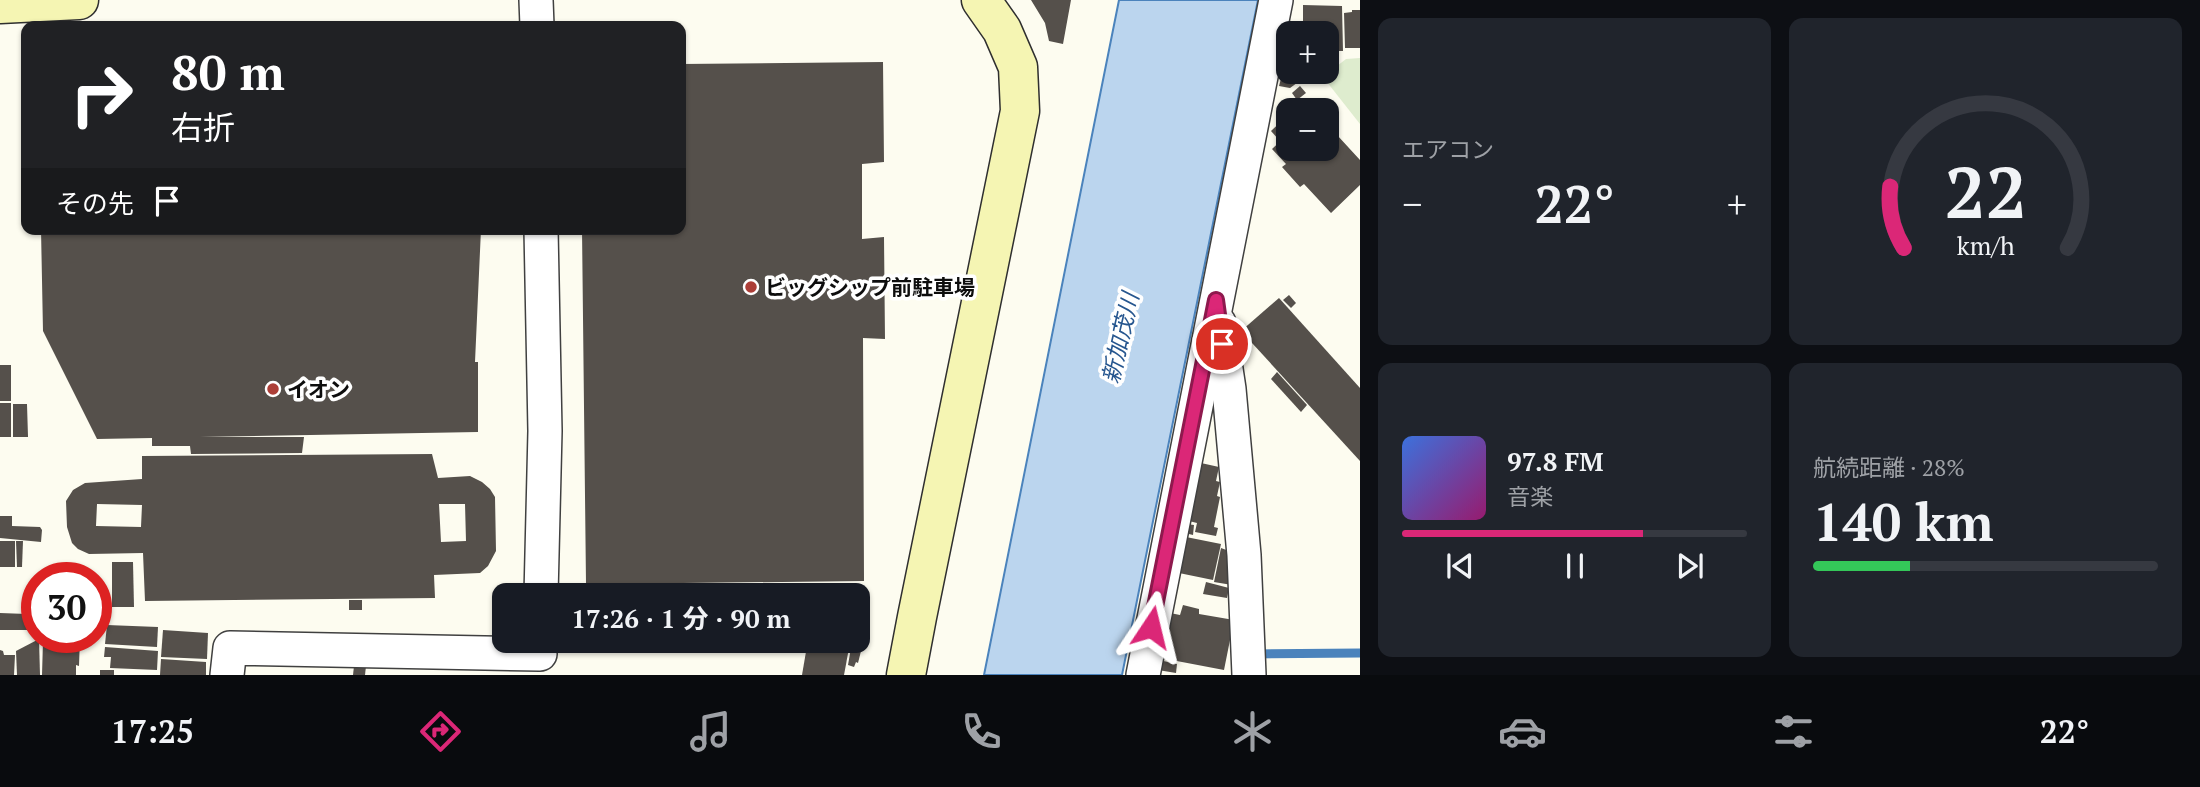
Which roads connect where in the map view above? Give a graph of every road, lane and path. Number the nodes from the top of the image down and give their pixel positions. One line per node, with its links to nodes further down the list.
1 (79, 0): 5 (street)
2 (536, 0): 6 (street)
3 (981, 0): 12 (street)
4 (1276, 0): 8 (street)
5 (0, 4)
6 (537, 21)
7 (541, 235): 9 (street)
8 (1216, 300): 13 (street); 14 (street)
9 (541, 583)
10 (540, 657): 11 (street)
11 (227, 675)
12 (906, 675)
13 (1143, 675)
14 (1249, 675)

